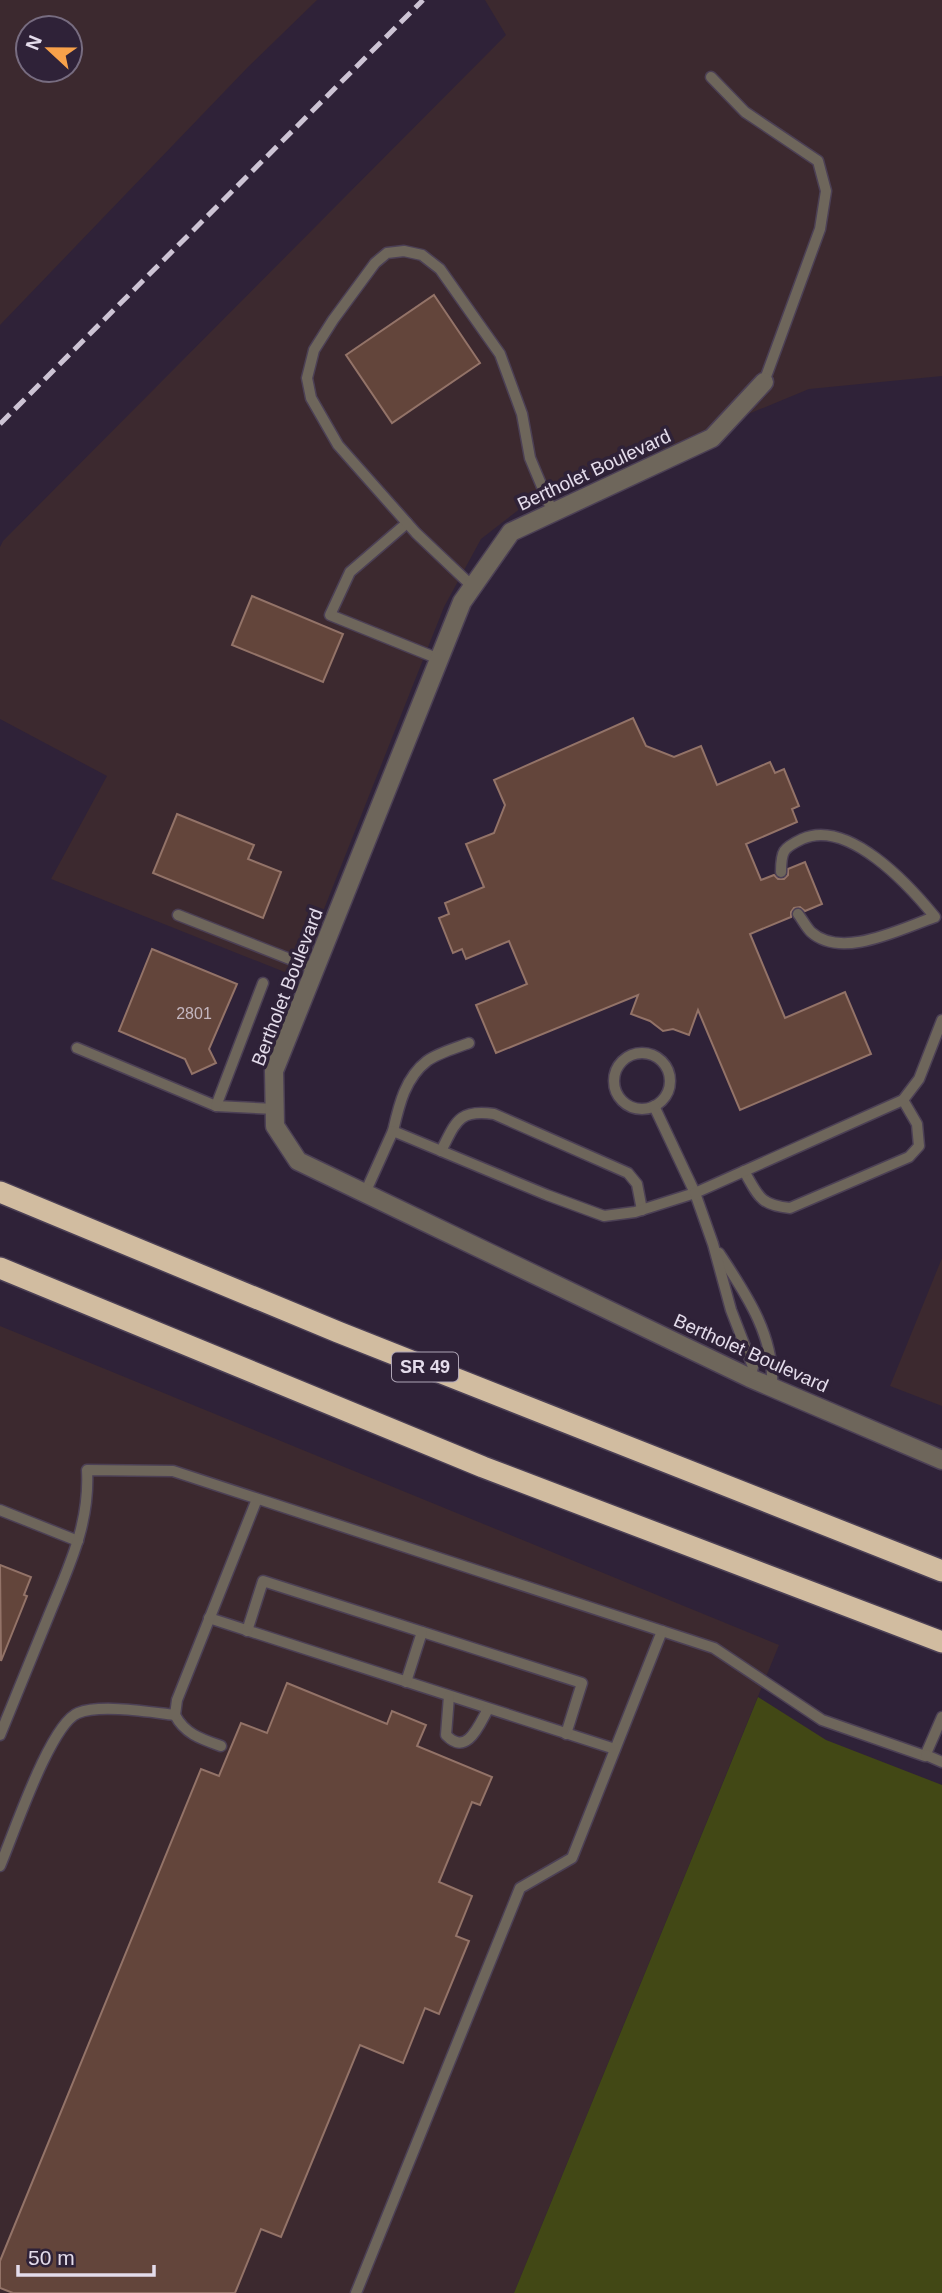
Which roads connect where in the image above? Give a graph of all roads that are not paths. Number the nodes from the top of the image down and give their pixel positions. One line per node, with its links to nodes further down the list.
1 (710, 77): 2 (lane)
2 (764, 382): 3 (street, Bertholet Boulevard)
3 (553, 513): 4 (lane); 5 (street, Bertholet Boulevard)
4 (407, 523): 5 (lane); 6 (lane)
5 (472, 587): 6 (street, Bertholet Boulevard)
6 (439, 659): 11 (street, Bertholet Boulevard)
7 (781, 872): 10 (lane)
8 (798, 914): 10 (lane)
9 (178, 915): 11 (lane)
10 (939, 921)
11 (315, 969): 19 (street, Bertholet Boulevard)
12 (263, 983): 17 (lane)
13 (942, 1020): 16 (lane)
14 (469, 1043): 20 (lane)
15 (76, 1048): 17 (lane)
16 (902, 1100): 22 (lane); 22 (lane)
17 (216, 1106): 19 (lane)
18 (654, 1106): 18 (lane); 25 (lane)
19 (275, 1109): 24 (street, Bertholet Boulevard)
20 (393, 1131): 21 (lane); 24 (lane)
21 (441, 1151): 26 (lane); 26 (lane)
22 (744, 1171): 25 (lane)
23 (0, 1192): 35 (highway, SR 49)
24 (365, 1193): 29 (street, Bertholet Boulevard)
25 (695, 1193): 26 (lane); 27 (lane)
26 (642, 1210)
27 (713, 1244): 29 (lane); 30 (lane)
28 (0, 1268): 40 (highway)
29 (750, 1378): 30 (street, Bertholet Boulevard)
30 (772, 1387): 31 (street, Bertholet Boulevard)
31 (942, 1460)
32 (257, 1499): 34 (lane); 36 (lane); 38 (lane)
33 (0, 1510): 34 (lane)
34 (78, 1541): 47 (lane)
35 (942, 1571)
36 (209, 1618): 37 (lane); 44 (lane)
37 (247, 1631): 39 (lane); 41 (lane)
38 (662, 1631): 49 (lane); 50 (lane)
39 (422, 1632): 41 (lane); 46 (lane)
40 (942, 1642)
41 (407, 1682): 42 (lane)
42 (449, 1696): 43 (lane); 43 (lane)
43 (488, 1709): 46 (lane)
44 (175, 1715): 48 (lane); 52 (lane)
45 (942, 1717): 50 (lane)
46 (566, 1734): 49 (lane)
47 (0, 1735)
48 (221, 1746)
49 (615, 1749): 53 (lane)
50 (926, 1755): 51 (lane)
51 (942, 1762)
52 (0, 1866)
53 (356, 2293)

